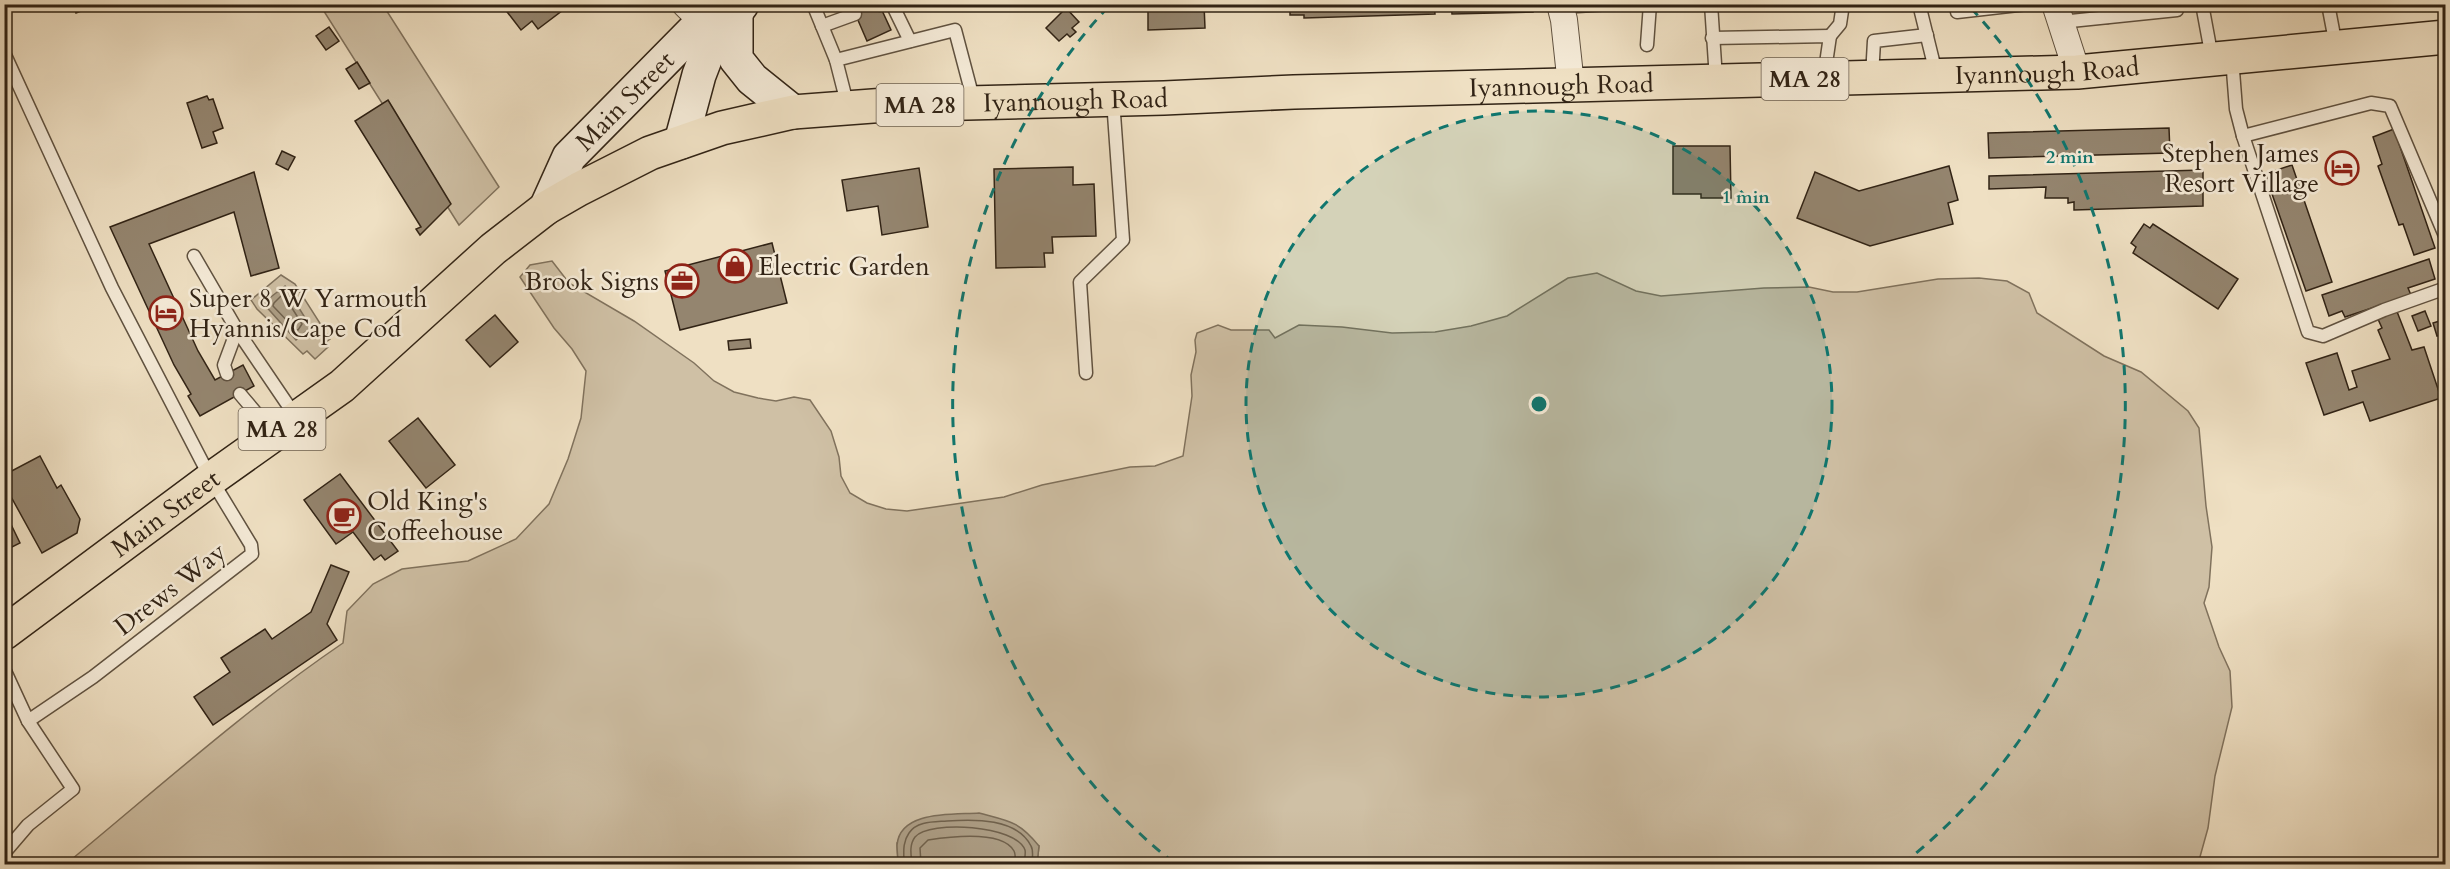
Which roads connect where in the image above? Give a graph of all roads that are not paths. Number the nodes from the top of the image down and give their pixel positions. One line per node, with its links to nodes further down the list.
1 (1610, 4): 12 (lane)
2 (1650, 4): 25 (lane)
3 (1711, 4): 23 (lane)
4 (1843, 4): 21 (lane)
5 (1919, 4): 20 (lane)
6 (2026, 4): 15 (lane)
7 (2102, 4): 18 (lane)
8 (2202, 4): 28 (lane)
9 (2328, 4): 26 (lane)
10 (815, 5): 19 (lane)
11 (885, 5): 24 (lane)
12 (1561, 6): 35 (street)
13 (717, 10): 39 (main road); 41 (main road, Main Street); 42 (main road, Main Street)
14 (2177, 10): 18 (lane)
15 (1957, 12)
16 (2058, 13): 18 (lane); 30 (street)
17 (855, 14): 19 (lane)
18 (2107, 17)
19 (822, 26): 29 (lane)
20 (1927, 35): 31 (lane); 32 (lane)
21 (1830, 36): 23 (lane); 33 (lane)
22 (2445, 37): 26 (main road, Iyannough Road / MA 28)
23 (1712, 38): 34 (lane)
24 (910, 41): 29 (lane); 37 (lane)
25 (1647, 45)
26 (2337, 48): 28 (main road, Iyannough Road / MA 28)
27 (4, 53): 51 (lane, Drews Way)
28 (2222, 57): 30 (main road, Iyannough Road / MA 28); 40 (lane)
29 (836, 60): 38 (lane)
30 (2077, 72): 31 (main road, Iyannough Road / MA 28)
31 (1936, 75): 32 (main road, Iyannough Road / MA 28)
32 (1872, 77): 33 (main road, Iyannough Road / MA 28)
33 (1824, 78): 34 (main road, Iyannough Road / MA 28)
34 (1716, 80): 35 (main road, Iyannough Road / MA 28)
35 (1570, 85): 36 (main road, Iyannough Road / MA 28)
36 (1113, 100): 37 (main road, Iyannough Road / MA 28); 47 (lane)
37 (974, 104): 38 (main road, Iyannough Road / MA 28)
38 (848, 107): 39 (main road, Iyannough Road / MA 28)
39 (792, 112): 41 (main road, Iyannough Road / MA 28)
40 (2243, 136): 43 (lane); 45 (lane)
41 (681, 141): 42 (main road, Main Street / MA 28)
42 (546, 208): 50 (main road, Main Street / MA 28)
43 (2445, 238)
44 (194, 256): 46 (lane)
45 (2445, 288)
46 (237, 330): 48 (lane); 50 (lane)
47 (1086, 373)
48 (227, 374)
49 (240, 394): 50 (lane)
50 (285, 426): 51 (main road, Main Street / MA 28)
51 (211, 479): 52 (main road, Main Street / MA 28); 54 (lane, Drews Way)
52 (4, 633)
53 (4, 669): 54 (lane)
54 (28, 721): 55 (lane)
55 (4, 853)

